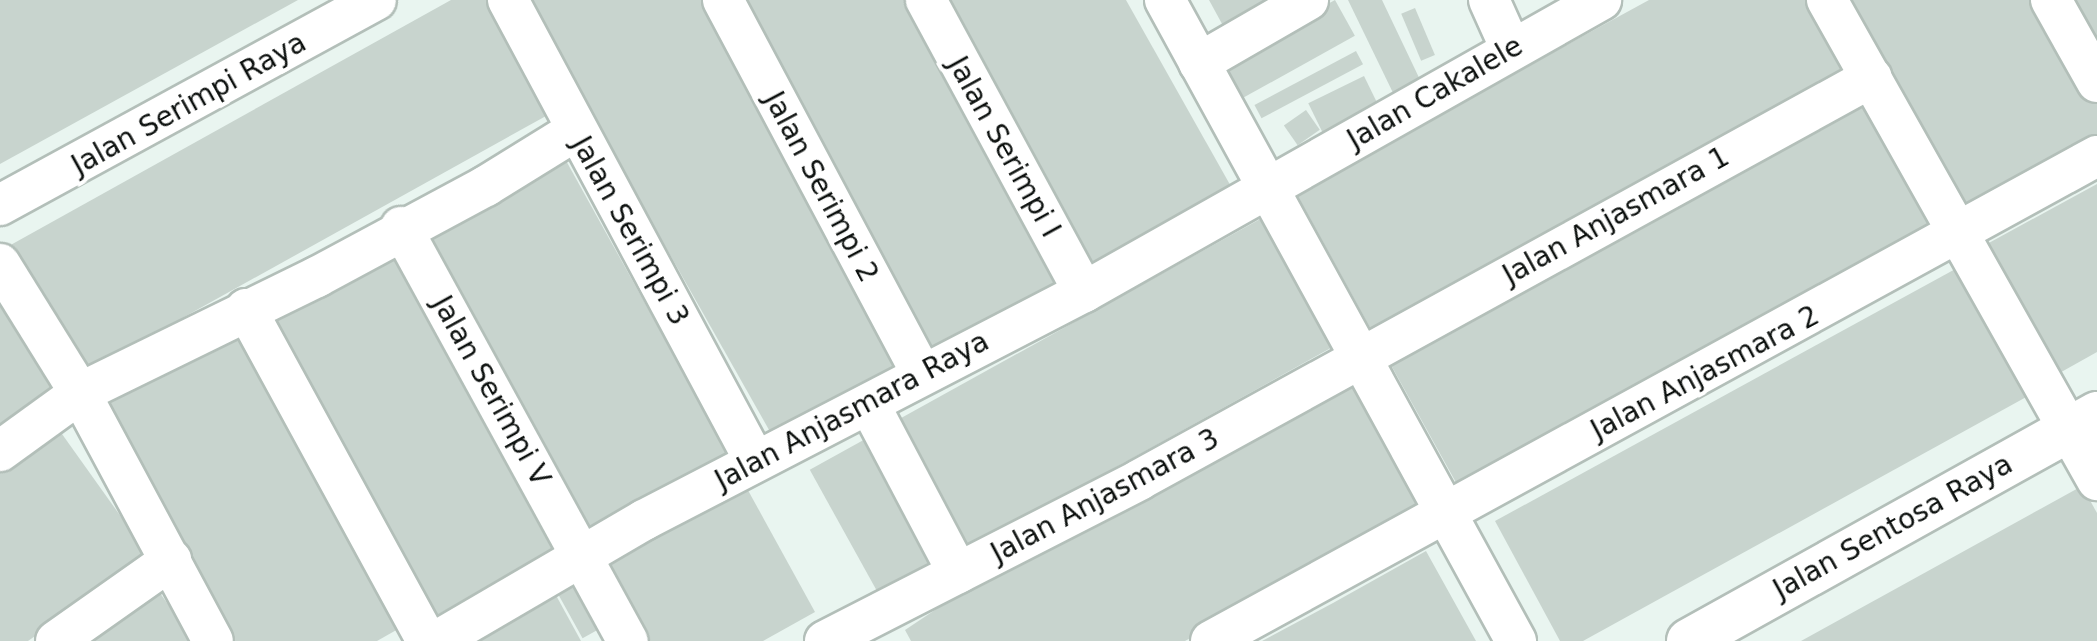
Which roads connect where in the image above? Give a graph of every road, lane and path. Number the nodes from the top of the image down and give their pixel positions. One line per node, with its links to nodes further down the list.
1 (376, 0): 18 (street, Jalan Serimpi Raya)
2 (508, 0): 15 (street, Jalan Serimpi 3)
3 (723, 0): 25 (street, Jalan Serimpi 2)
4 (926, 0): 22 (street, Jalan Serimpi I)
5 (1165, 0): 12 (street)
6 (1308, 0): 12 (street)
7 (1489, 0): 11 (street)
8 (1601, 0): 11 (street, Jalan Cakalele)
9 (1827, 0): 13 (street)
10 (2051, 0): 14 (street)
11 (1511, 49): 17 (street, Jalan Cakalele)
12 (1199, 63): 17 (street)
13 (1872, 77): 20 (street); 24 (street, Jalan Anjasmara 1)
14 (2097, 82)
15 (575, 131): 19 (street); 30 (street, Jalan Serimpi 3)
16 (2097, 156): 20 (street, Jalan Anjasmara 2)
17 (1270, 187): 22 (street, Jalan Anjasmara Raya); 24 (street)
18 (0, 205)
19 (401, 227): 23 (street); 33 (street, Jalan Serimpi V)
20 (1963, 233): 28 (street); 32 (street, Jalan Anjasmara 2)
21 (0, 264): 26 (street)
22 (1084, 292): 25 (street, Jalan Anjasmara Raya)
23 (246, 309): 26 (street); 39 (street)
24 (1362, 358): 32 (street); 35 (street, Jalan Anjasmara 3)
25 (921, 372): 27 (street, Jalan Anjasmara Raya)
26 (80, 393): 29 (street); 34 (street)
27 (869, 404): 30 (street, Jalan Anjasmara Raya); 35 (street)
28 (2083, 422): 31 (street); 44 (main road, Jalan Sentosa Raya)
29 (0, 451)
30 (755, 461): 33 (street, Jalan Anjasmara Raya)
31 (2097, 480)
32 (1447, 512): 42 (street, Jalan Anjasmara 2); 43 (street)
33 (580, 555): 40 (street, Jalan Anjasmara Raya); 41 (street, Jalan Serimpi V)
34 (171, 560): 37 (street); 38 (street)
35 (958, 573): 36 (street, Jalan Anjasmara 3)
36 (842, 637)
37 (56, 641)
38 (213, 641)
39 (427, 641)
40 (437, 641)
41 (628, 641)
42 (1211, 641)
43 (1516, 641)
44 (1689, 641)

